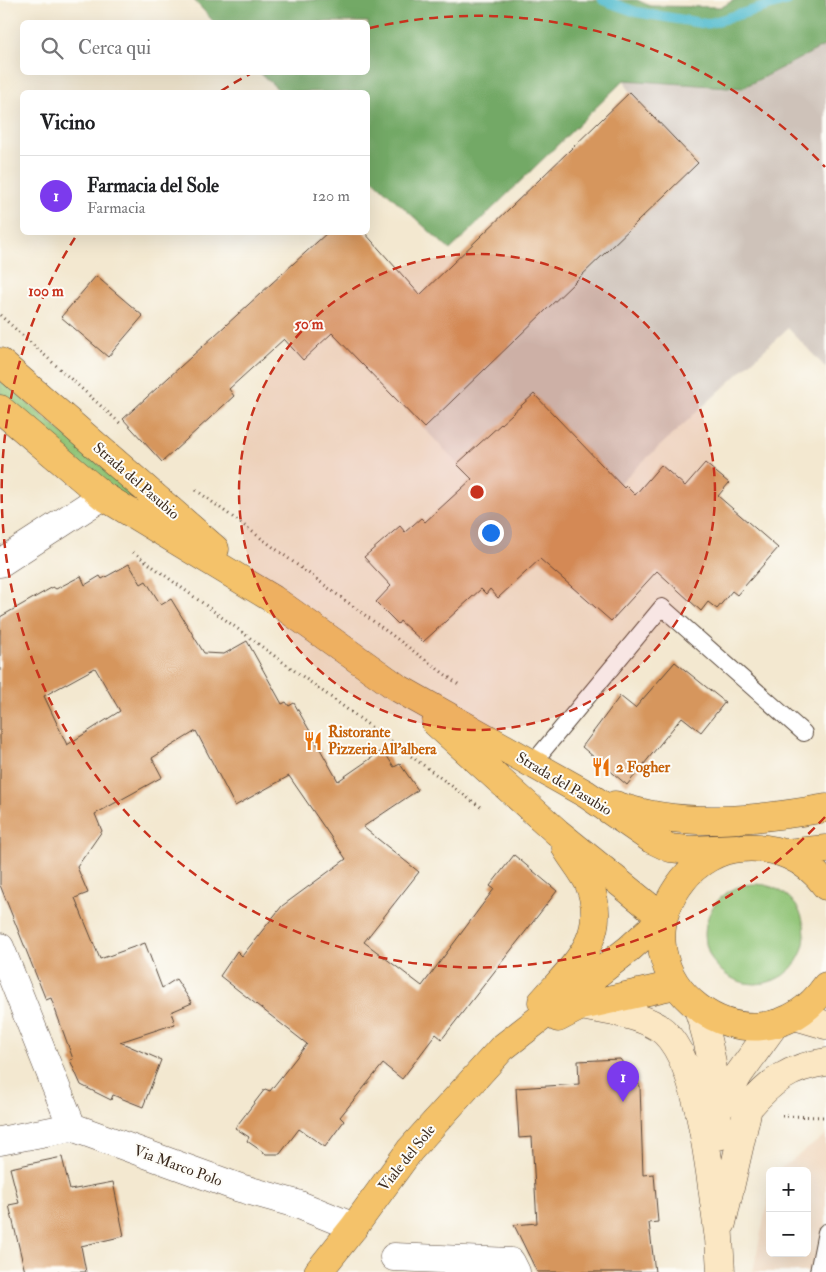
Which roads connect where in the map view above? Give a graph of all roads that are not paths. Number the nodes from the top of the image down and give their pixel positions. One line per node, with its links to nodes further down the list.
1 (0, 362): 5 (main road, Strada del Pasubio)
2 (0, 409): 3 (main road, Strada del Pasubio)
3 (103, 496): 4 (street); 5 (main road, Strada del Pasubio)
4 (0, 563)
5 (273, 599): 6 (main road, Strada del Pasubio)
6 (398, 688): 8 (main road, Strada del Pasubio); 11 (main road, Strada del Pasubio)
7 (804, 733): 8 (lane)
8 (532, 764): 9 (main road, Strada del Pasubio)
9 (586, 794): 10 (main road); 12 (main road, Strada del Pasubio)
10 (826, 808)
11 (557, 832): 16 (main road, Strada del Pasubio); 24 (main road)
12 (737, 848): 14 (main road, Strada del Pasubio); 16 (main road, Strada del Pasubio)
13 (826, 849): 14 (main road)
14 (786, 853): 15 (main road, Strada del Pasubio)
15 (826, 886)
16 (663, 918): 18 (main road, Strada del Pasubio); 24 (main road, Viale del Sole)
17 (0, 947): 27 (street)
18 (675, 985): 20 (main road, Viale del Sole); 21 (main road, Strada del Pasubio)
19 (826, 986): 22 (main road)
20 (581, 1006): 24 (main road, Viale del Sole); 31 (street)
21 (698, 1009): 22 (main road, Strada del Pasubio); 26 (street)
22 (785, 1020): 23 (street); 26 (street)
23 (826, 1025)
24 (502, 1048): 29 (main road, Viale del Sole)
25 (826, 1062): 31 (street)
26 (718, 1111): 31 (street)
27 (72, 1127): 28 (street); 29 (street, Via Marco Polo)
28 (0, 1141)
29 (354, 1227): 33 (main road, Viale del Sole)
30 (826, 1232): 36 (lane)
31 (718, 1239): 35 (street)
32 (394, 1257): 34 (street)
33 (318, 1272)
34 (516, 1272)
35 (721, 1272)
36 (818, 1272)

